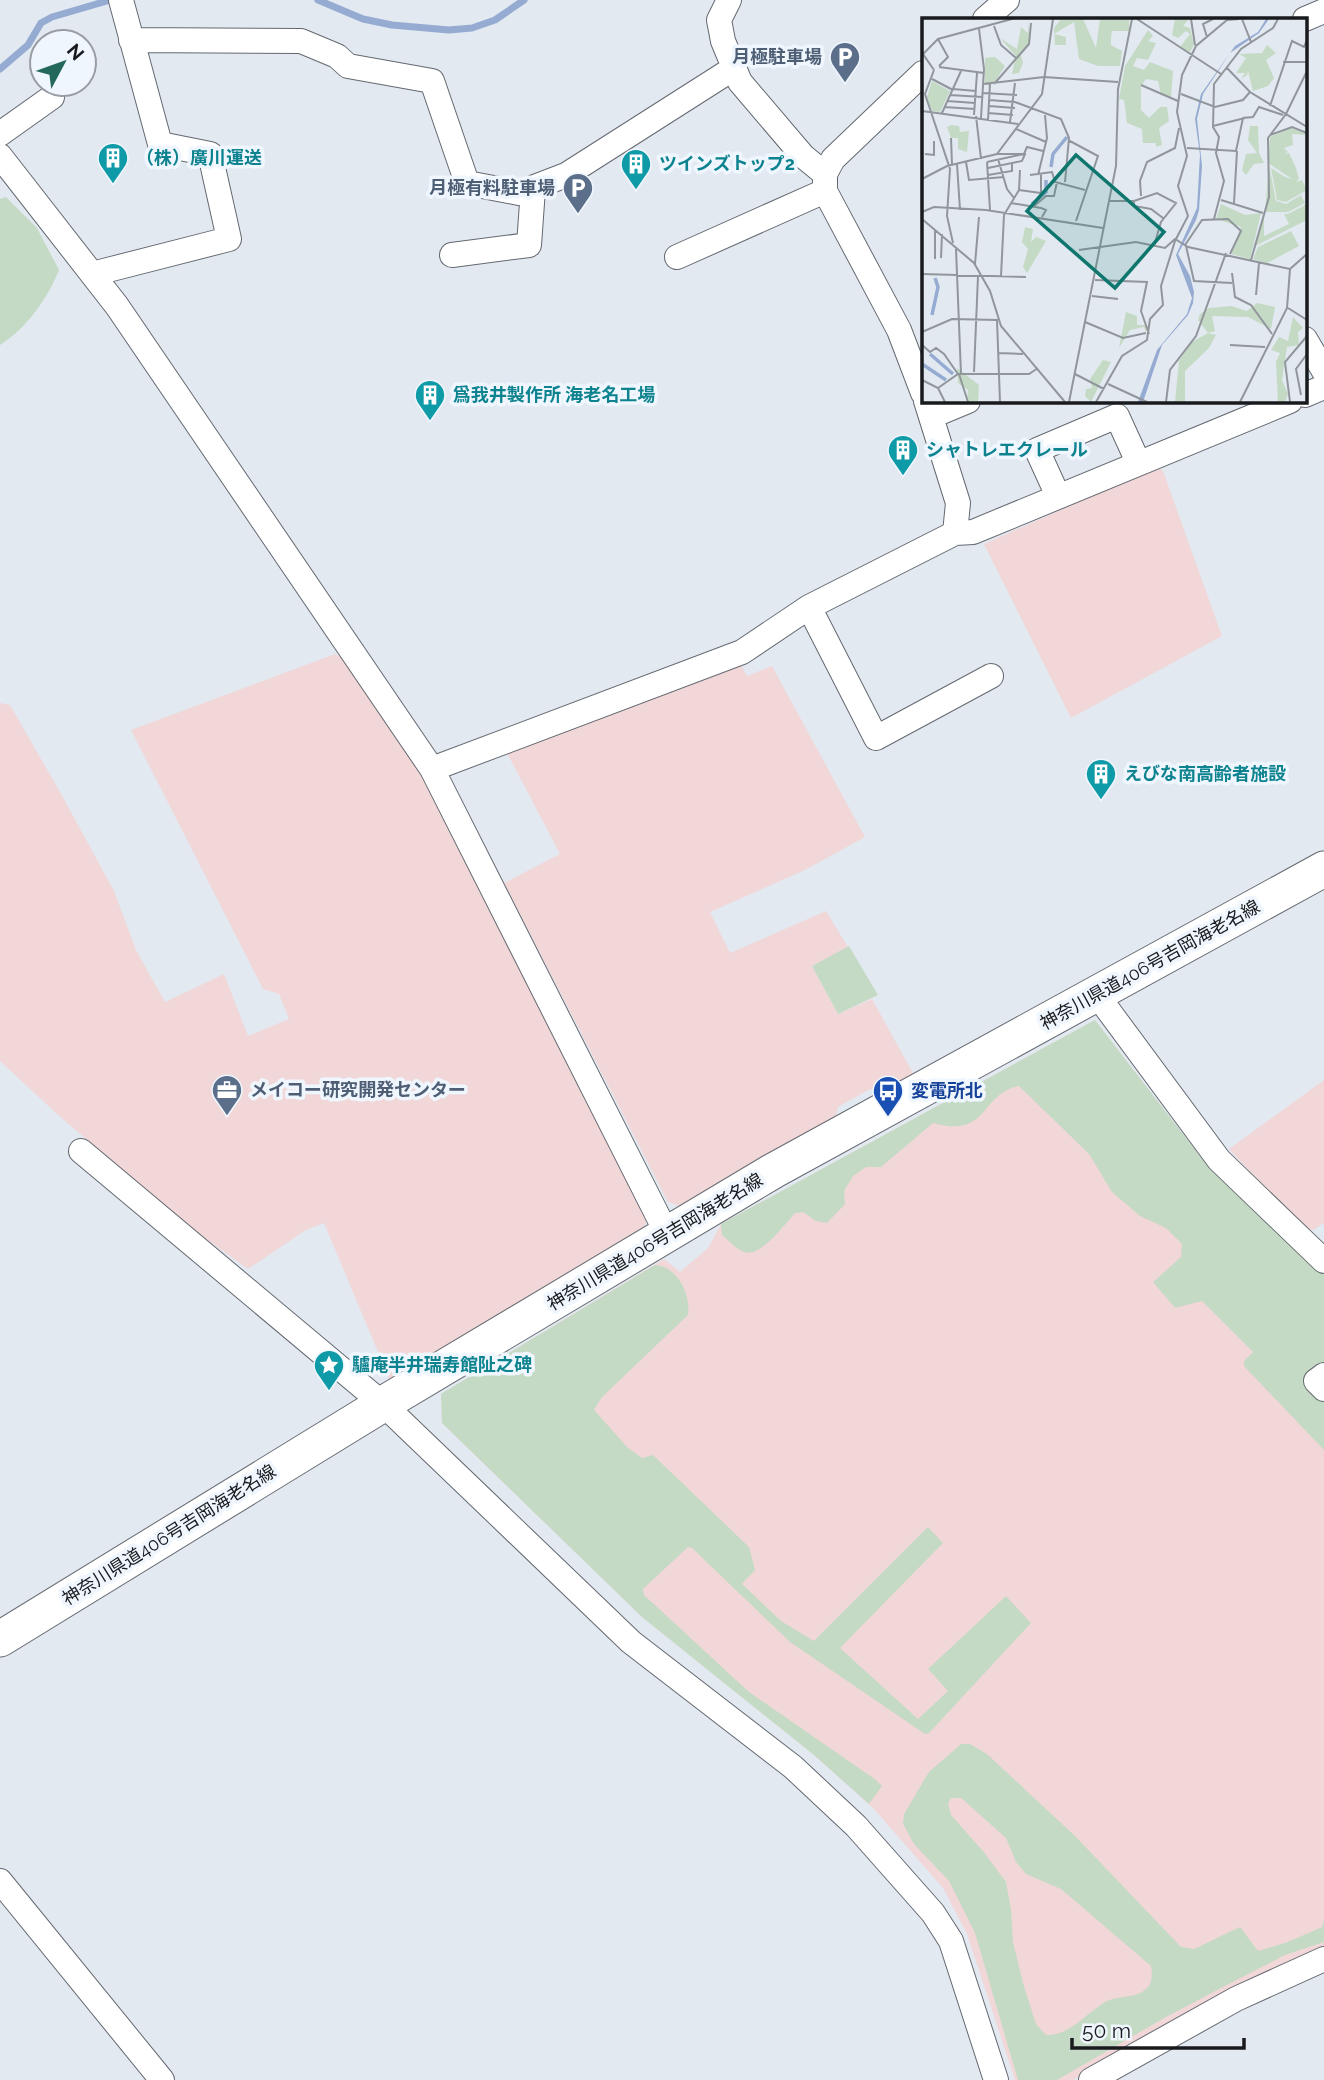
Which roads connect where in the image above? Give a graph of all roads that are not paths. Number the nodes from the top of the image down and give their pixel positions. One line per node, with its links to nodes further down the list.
1 (121, 0): 5 (street)
2 (729, 0): 6 (street)
3 (1007, 0): 4 (street)
4 (986, 18)
5 (131, 40): 12 (street); 15 (street)
6 (734, 68): 11 (street); 12 (street)
7 (922, 74): 11 (street)
8 (51, 98): 9 (street)
9 (0, 134)
10 (0, 156): 15 (street)
11 (825, 182): 14 (street); 19 (street)
12 (533, 189): 13 (street)
13 (452, 255)
14 (677, 257)
15 (92, 274): 29 (street)
16 (1306, 341): 17 (street)
17 (1324, 371)
18 (1324, 387): 20 (street)
19 (922, 390)
20 (1306, 395)
21 (962, 402): 23 (street)
22 (1288, 402): 24 (street)
23 (929, 408): 26 (street)
24 (1138, 462): 25 (street); 25 (street)
25 (1058, 496): 26 (street)
26 (955, 533): 27 (street)
27 (809, 607): 28 (street); 29 (street)
28 (991, 676)
29 (432, 769): 33 (street)
30 (1324, 869): 31 (main road, 神奈川県道406号吉岡海老名線)
31 (1097, 995): 33 (main road, 神奈川県道406号吉岡海老名線); 34 (street)
32 (81, 1151): 37 (street)
33 (667, 1234): 37 (main road, 神奈川県道406号吉岡海老名線)
34 (1324, 1261)
35 (1324, 1375): 36 (street)
36 (1324, 1389)
37 (383, 1404): 38 (main road, 神奈川県道406号吉岡海老名線); 42 (street)
38 (0, 1639)
39 (0, 1881): 41 (street)
40 (1324, 1959): 43 (street)
41 (162, 2080)
42 (996, 2080)
43 (1091, 2080)

